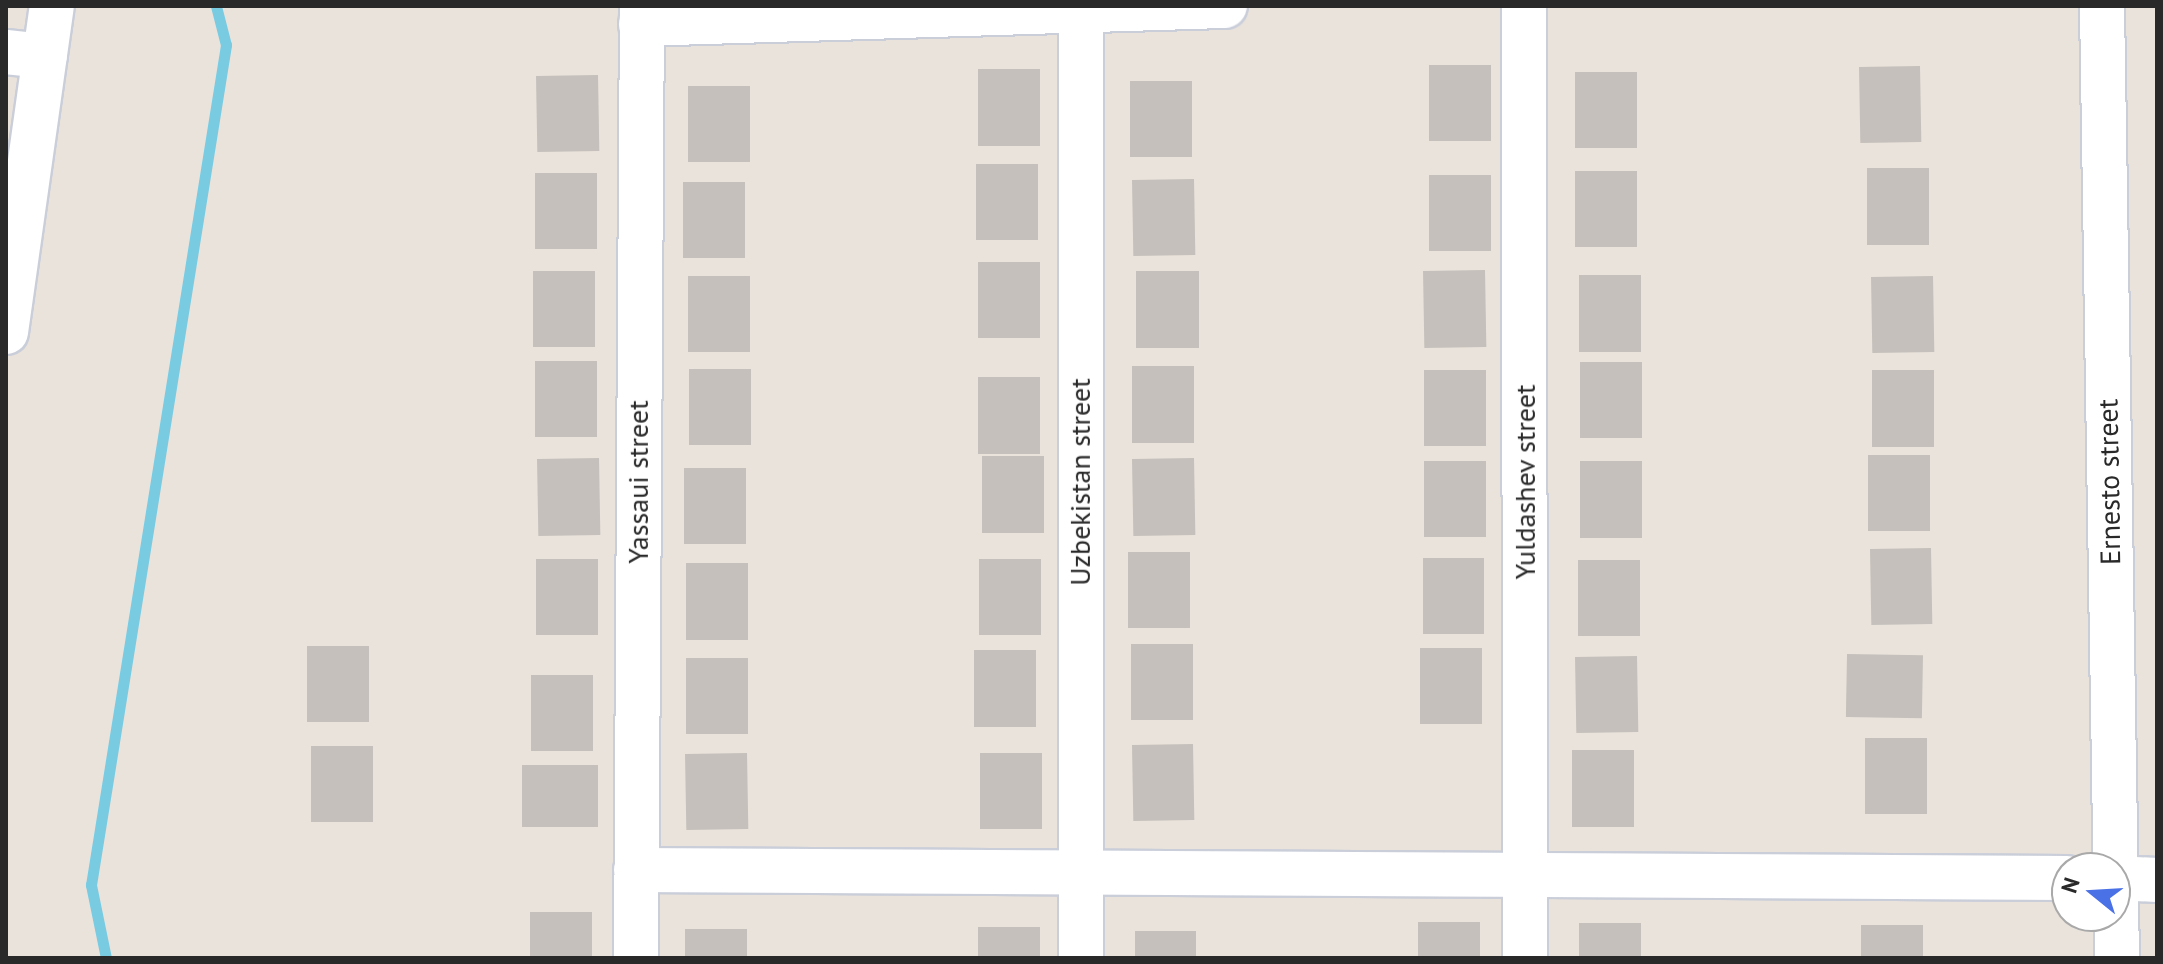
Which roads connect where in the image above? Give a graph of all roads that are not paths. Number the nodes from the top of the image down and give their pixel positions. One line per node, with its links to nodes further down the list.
1 (52, 6): 7 (street)
2 (1225, 6): 5 (street)
3 (1524, 6): 12 (street, Yuldashev street)
4 (2102, 6): 9 (street, Ernesto street)
5 (1080, 9): 6 (street); 11 (street, Uzbekistan street)
6 (641, 15): 10 (street, Yassaui street)
7 (25, 54): 8 (street)
8 (6, 332)
9 (2115, 852)
10 (636, 870): 11 (street); 17 (street, Yassaui street)
11 (1080, 870): 12 (street); 18 (street, Uzbekistan street)
12 (1525, 873): 13 (street); 19 (street, Yuldashev street)
13 (2051, 878)
14 (2131, 879): 15 (street)
15 (2157, 880)
16 (2116, 932): 20 (street, Ernesto street)
17 (636, 958)
18 (1081, 958)
19 (1525, 958)
20 (2117, 958)

